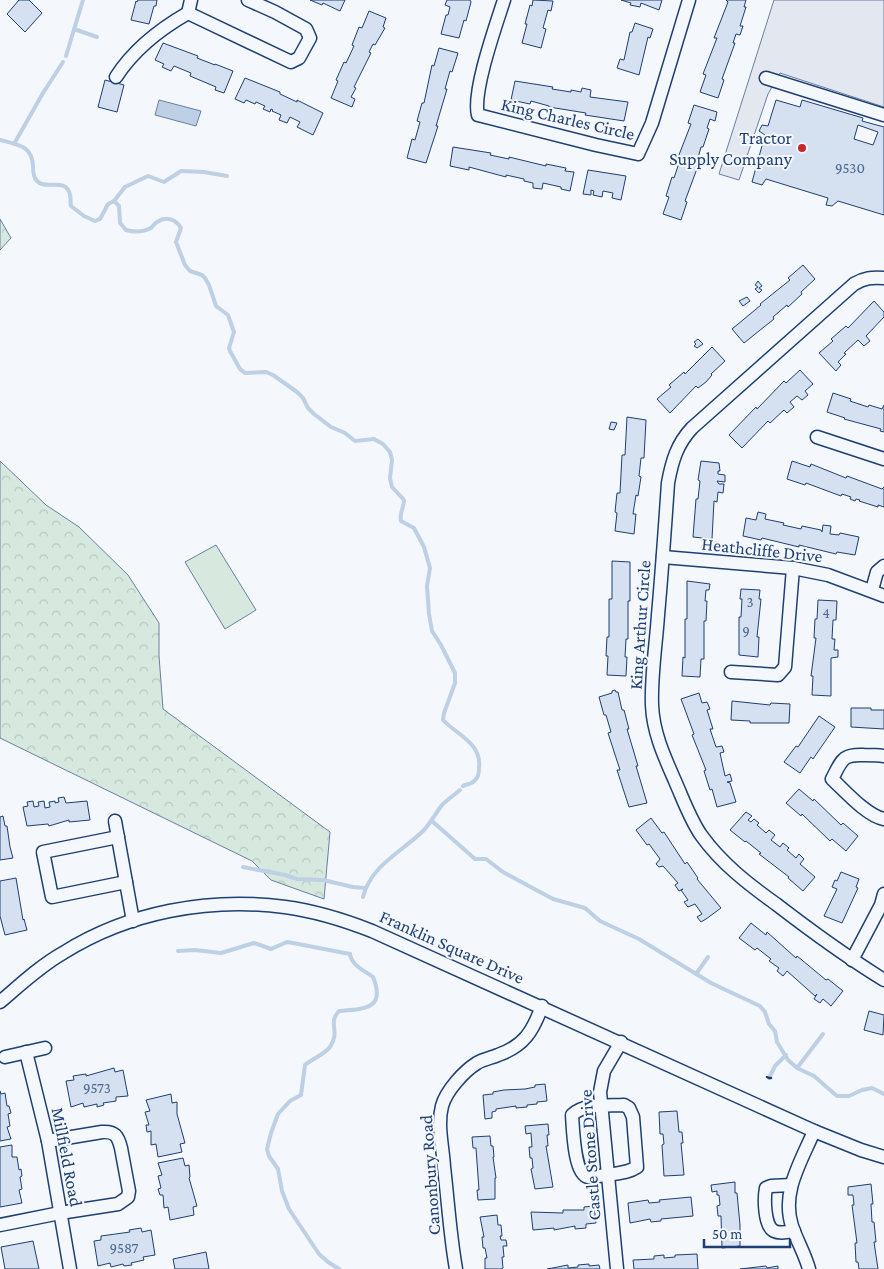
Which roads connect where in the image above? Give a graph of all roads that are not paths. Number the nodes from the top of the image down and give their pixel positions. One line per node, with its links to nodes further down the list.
1 (192, 0): 5 (street)
2 (248, 0): 5 (street)
3 (504, 0): 4 (street, King Charles Circle)
4 (689, 0)
5 (188, 13): 6 (street)
6 (116, 77)
7 (766, 78): 8 (street)
8 (884, 115)
9 (884, 278): 12 (street, King Arthur Circle)
10 (817, 437): 11 (street)
11 (884, 459)
12 (663, 557): 14 (street, Heathcliffe Drive); 24 (street, King Arthur Circle)
13 (884, 566): 15 (street)
14 (793, 568): 15 (street, Heathcliffe Drive); 16 (street)
15 (878, 593)
16 (731, 672)
17 (884, 756): 18 (street)
18 (884, 819)
19 (115, 821): 20 (street)
20 (118, 837): 21 (street); 21 (street)
21 (126, 882): 23 (street)
22 (884, 894): 24 (street)
23 (133, 921): 26 (street, Franklin Square Drive); 27 (street, Franklin Square Drive)
24 (852, 960): 25 (street, King Arthur Circle)
25 (884, 980)
26 (0, 1002)
27 (542, 1006): 28 (street, Franklin Square Drive); 42 (street, Canonbury Road)
28 (621, 1042): 32 (street, Castle Stone Drive); 33 (street, Franklin Square Drive)
29 (45, 1048): 30 (street)
30 (26, 1052): 31 (street); 34 (street, Millfield Road)
31 (5, 1057)
32 (600, 1106): 36 (street, Castle Stone Drive); 36 (street); 36 (street)
33 (814, 1131): 35 (street, Franklin Square Drive); 37 (street)
34 (48, 1141): 38 (street, Millfield Road); 38 (street)
35 (884, 1157)
36 (608, 1174): 43 (street, Castle Stone Drive)
37 (791, 1185): 40 (street); 40 (street)
38 (60, 1213): 39 (street); 41 (street, Millfield Road)
39 (0, 1225)
40 (794, 1231): 44 (street)
41 (70, 1269)
42 (456, 1269)
43 (617, 1269)
44 (809, 1269)

